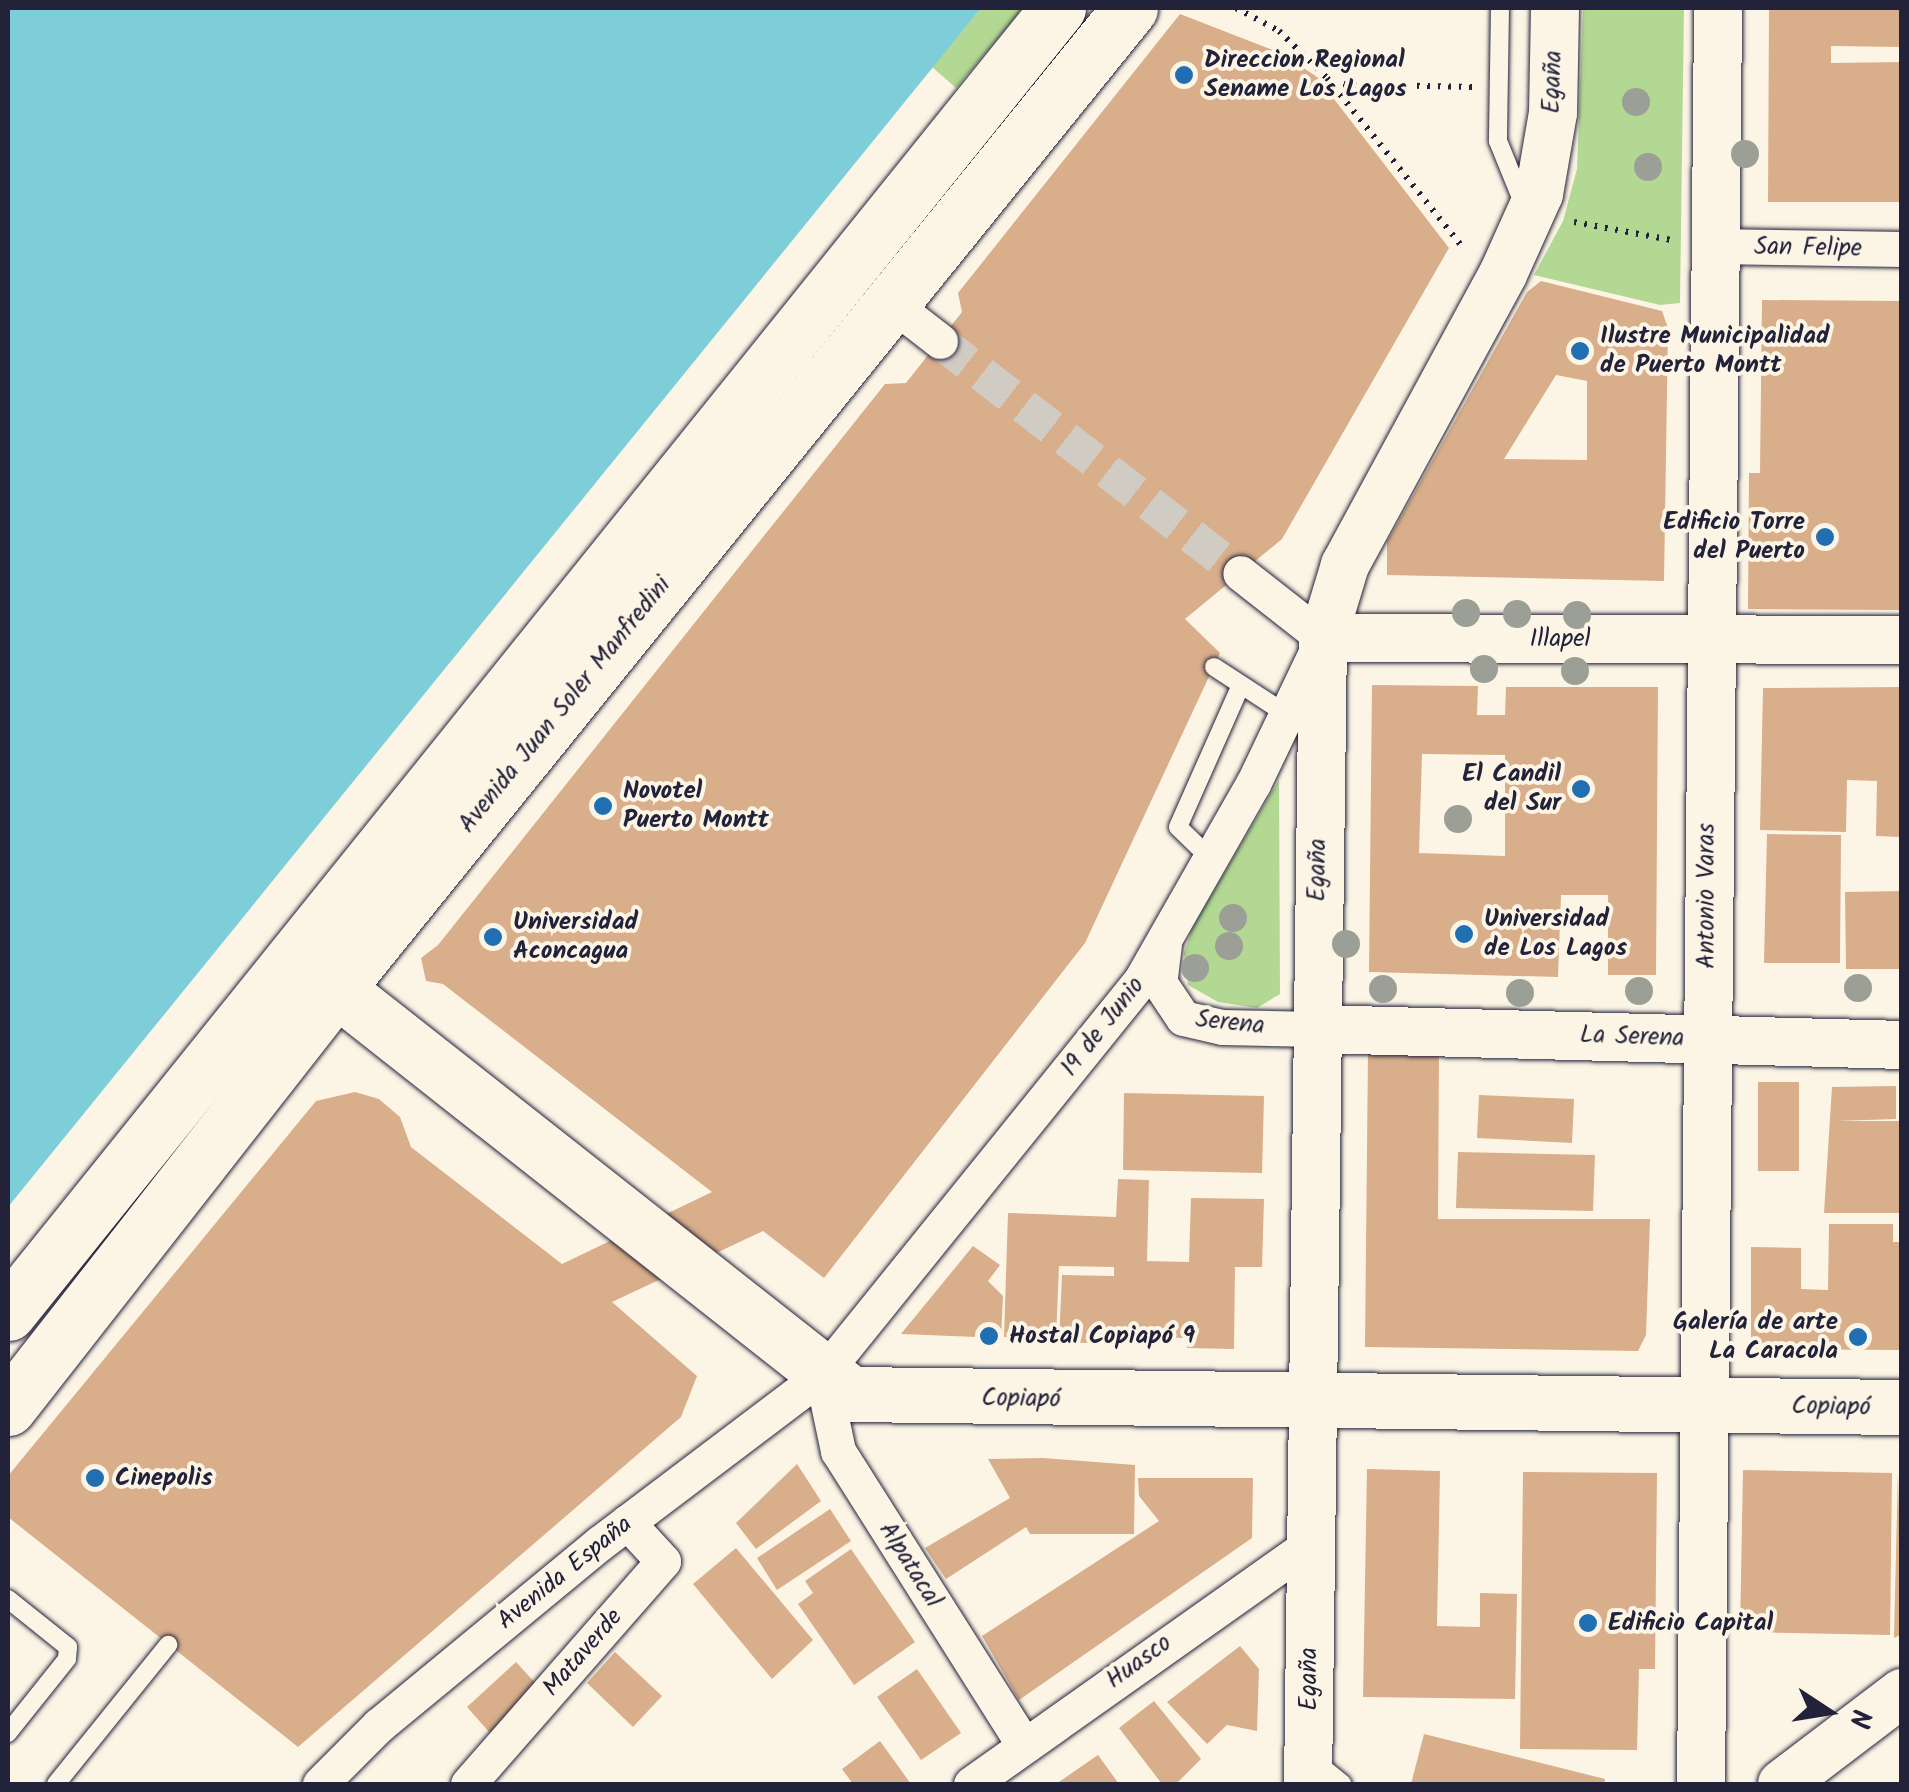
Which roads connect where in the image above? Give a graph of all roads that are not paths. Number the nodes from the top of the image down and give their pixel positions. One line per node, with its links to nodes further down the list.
1 (1058, 8): 11 (main road)
2 (1130, 8): 9 (main road, Avenida Juan Soler Manfredini)
3 (1500, 8): 6 (lane)
4 (1555, 8): 6 (main road, Egaña)
5 (1718, 8): 7 (main road, Antonio Varas)
6 (1526, 228): 13 (main road, Egaña)
7 (1693, 243): 8 (street, San Felipe); 14 (main road, Antonio Varas)
8 (1902, 249)
9 (891, 303): 10 (street); 23 (main road, Avenida Juan Soler Manfredini)
10 (940, 340)
11 (707, 440): 17 (lane); 22 (main road)
12 (1240, 573): 13 (street)
13 (1324, 638): 14 (main road, Illapel); 19 (street, 19 de Junio); 24 (main road, Egaña)
14 (1709, 639): 15 (main road, Illapel); 25 (main road, Antonio Varas)
15 (1902, 640)
16 (1214, 666): 18 (lane)
17 (549, 669)
18 (1241, 685): 19 (lane); 20 (lane)
19 (1286, 714): 20 (street, 19 de Junio)
20 (1212, 860): 21 (street, 19 de Junio)
21 (1164, 943): 24 (street, Serena); 28 (street, 19 de Junio)
22 (293, 954): 23 (main road, Copiapó); 27 (main road)
23 (336, 989): 28 (main road, Copiapó); 32 (main road, Avenida Juan Soler Manfredini)
24 (1339, 1029): 25 (main road, La Serena); 29 (main road, Egaña)
25 (1706, 1039): 26 (main road, La Serena); 30 (main road, Antonio Varas)
26 (1902, 1044)
27 (8, 1314)
28 (822, 1375): 29 (main road, Copiapó); 33 (street, Avenida España); 39 (street, Alpatacal)
29 (1312, 1402): 30 (main road, Copiapó); 34 (main road, Egaña)
30 (1704, 1406): 31 (main road, Copiapó); 45 (main road, Antonio Varas)
31 (1902, 1407)
32 (8, 1408)
33 (628, 1522): 42 (street, Avenida España); 43 (street, Mataverde)
34 (1310, 1544): 39 (street, Huasco); 40 (main road, Egaña)
35 (8, 1599): 38 (lane)
36 (168, 1645): 41 (lane)
37 (1902, 1693): 46 (main road)
38 (8, 1733)
39 (1024, 1745): 44 (street, Huasco)
40 (1320, 1775)
41 (56, 1784)
42 (320, 1784)
43 (468, 1784)
44 (971, 1784)
45 (1701, 1784)
46 (1782, 1784)

